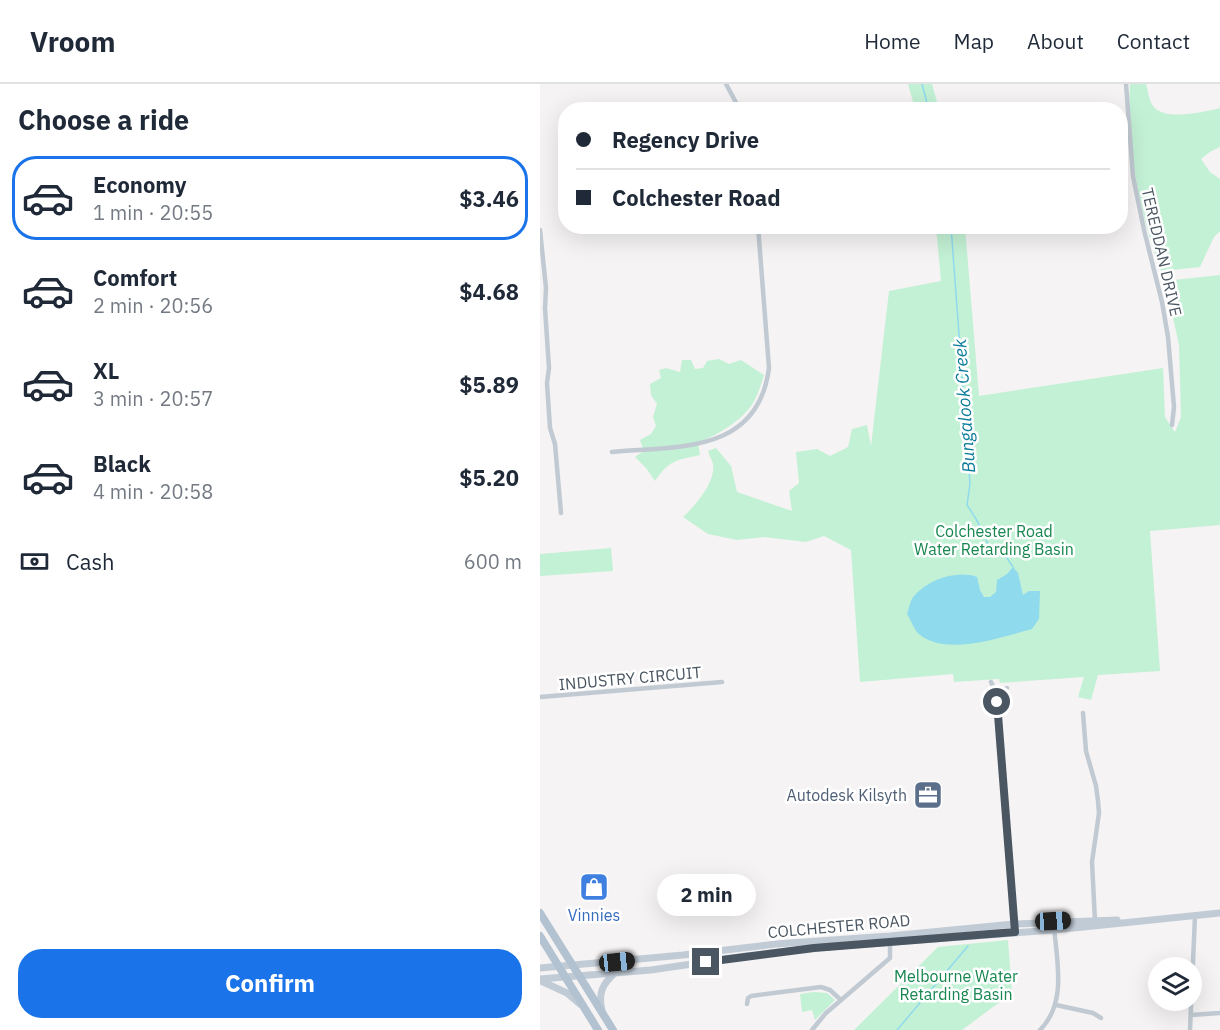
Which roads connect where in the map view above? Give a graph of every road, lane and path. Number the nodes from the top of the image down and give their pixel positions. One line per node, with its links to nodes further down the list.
1 (726, 84): 3 (street)
2 (1126, 84): 4 (street, TEREDDAN DRIVE)
3 (736, 102)
4 (1127, 102)
5 (1128, 116): 8 (street, TEREDDAN DRIVE)
6 (540, 230): 10 (street)
7 (759, 234): 9 (street)
8 (1172, 425)
9 (612, 452)
10 (561, 513)
11 (722, 682): 15 (street, INDUSTRY CIRCUIT)
12 (991, 682): 14 (street)
13 (1007, 688): 14 (street)
14 (996, 692): 22 (street)
15 (540, 697)
16 (1083, 713): 21 (street)
17 (540, 913): 29 (main road)
18 (1220, 914): 19 (main road, COLCHESTER ROAD)
19 (1195, 916): 21 (main road, COLCHESTER ROAD); 42 (street)
20 (1053, 921): 21 (main road, COLCHESTER ROAD); 22 (main road, COLCHESTER ROAD); 23 (street)
21 (1096, 922): 23 (main road, COLCHESTER ROAD)
22 (1014, 924): 24 (street); 26 (main road, COLCHESTER ROAD)
23 (1054, 930): 24 (main road, COLCHESTER ROAD); 38 (street)
24 (1015, 932): 26 (main road, COLCHESTER ROAD)
25 (540, 936): 30 (main road)
26 (890, 940): 29 (main road, COLCHESTER ROAD); 32 (main road, COLCHESTER ROAD); 36 (street)
27 (540, 942): 28 (main road)
28 (540, 947)
29 (573, 965): 30 (main road, COLCHESTER ROAD); 33 (main road)
30 (559, 967): 31 (main road, COLCHESTER ROAD); 34 (main road)
31 (540, 968)
32 (616, 972): 33 (main road, COLCHESTER ROAD); 41 (main road)
33 (579, 976): 34 (main road, COLCHESTER ROAD); 41 (main road)
34 (566, 977): 35 (main road, COLCHESTER ROAD); 39 (main road)
35 (540, 980): 39 (main road)
36 (841, 1000): 37 (street); 46 (street)
37 (747, 1003)
38 (1056, 1005): 43 (street); 47 (street)
39 (586, 1011): 44 (main road)
40 (1220, 1013): 42 (street)
41 (603, 1014): 45 (main road)
42 (1191, 1015): 48 (street)
43 (1101, 1018)
44 (598, 1030)
45 (614, 1030)
46 (812, 1030)
47 (1040, 1030)
48 (1190, 1030)

